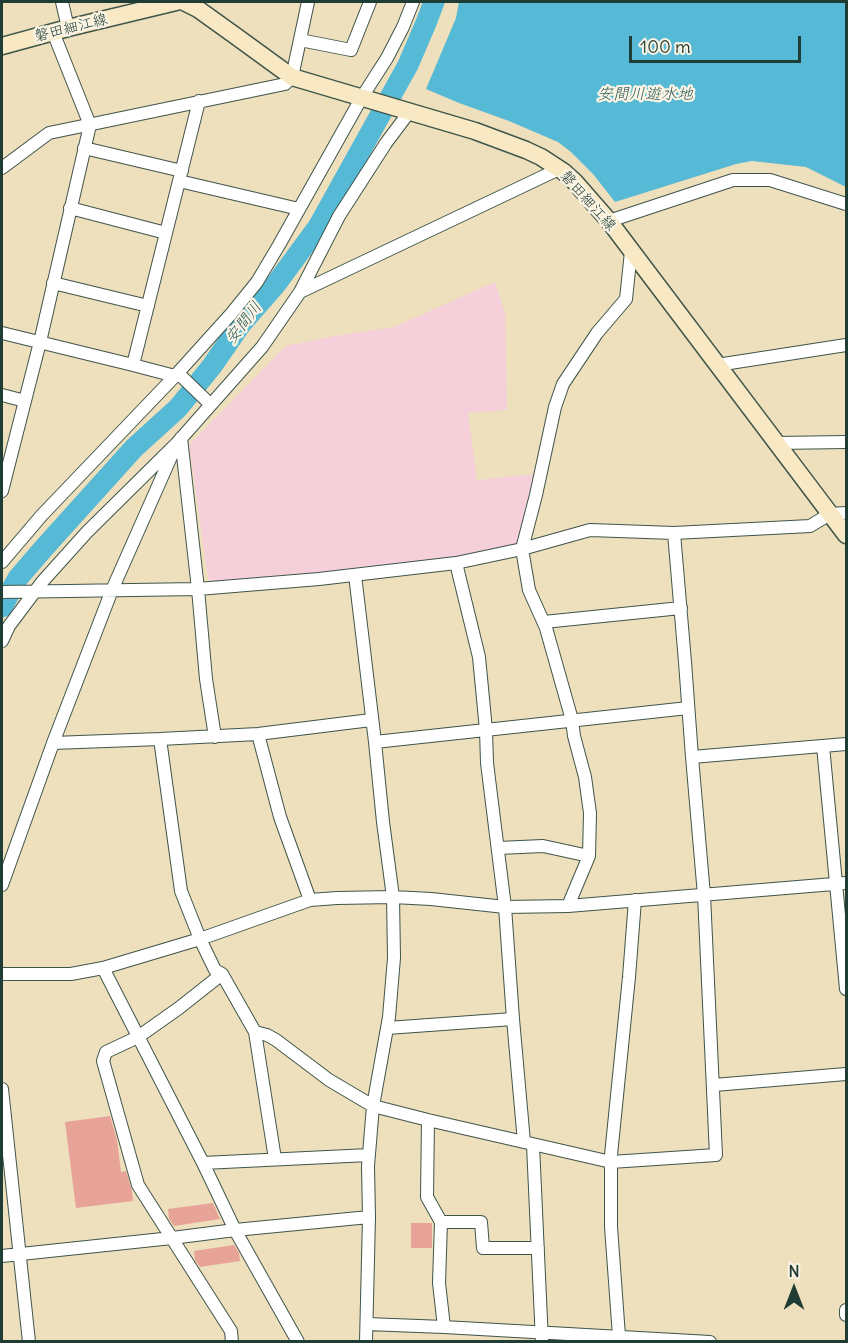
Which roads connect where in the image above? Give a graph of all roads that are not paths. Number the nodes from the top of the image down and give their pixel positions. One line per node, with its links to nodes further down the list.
1 (62, 2): 7 (street)
2 (176, 2): 7 (main road, 磐田細江線)
3 (184, 2): 10 (main road, 磐田細江線)
4 (308, 2): 8 (street)
5 (370, 2): 8 (street)
6 (413, 2): 11 (street)
7 (61, 30): 9 (main road, 磐田細江線); 14 (street)
8 (300, 40): 10 (street)
9 (2, 46)
10 (292, 77): 11 (main road, 磐田細江線); 12 (street)
11 (362, 97): 13 (main road, 磐田細江線); 21 (street)
12 (199, 101): 14 (street); 18 (street)
13 (410, 111): 17 (main road, 磐田細江線); 26 (street)
14 (90, 125): 15 (street); 16 (street)
15 (84, 148): 18 (street); 20 (street)
16 (2, 168)
17 (559, 169): 22 (main road, 磐田細江線); 26 (street)
18 (181, 176): 21 (street); 23 (street)
19 (846, 204): 22 (street)
20 (70, 208): 23 (street); 25 (street)
21 (299, 209): 33 (street)
22 (609, 221): 24 (main road, 磐田細江線)
23 (166, 232): 27 (street)
24 (631, 252): 32 (main road, 磐田細江線); 45 (street)
25 (53, 284): 27 (street); 29 (street)
26 (300, 292): 36 (street)
27 (148, 306): 31 (street)
28 (2, 333): 29 (street)
29 (40, 342): 31 (street); 35 (street)
30 (846, 345): 32 (street)
31 (134, 365): 33 (street)
32 (717, 365): 39 (main road, 磐田細江線)
33 (178, 376): 36 (street); 46 (street)
34 (2, 395): 35 (street)
35 (25, 401): 40 (street)
36 (207, 402): 37 (street)
37 (179, 441): 49 (street); 50 (street); 51 (street)
38 (846, 442): 39 (street)
39 (777, 443): 42 (main road, 磐田細江線)
40 (6, 452): 41 (street)
41 (2, 491)
42 (838, 513): 43 (street); 44 (main road, 磐田細江線)
43 (674, 533): 45 (street); 53 (street)
44 (846, 535)
45 (522, 549): 47 (street); 54 (street)
46 (2, 562)
47 (456, 563): 48 (street); 59 (street)
48 (355, 575): 49 (street); 57 (street)
49 (198, 589): 50 (street); 61 (street)
50 (112, 590): 51 (street); 64 (street)
51 (32, 591): 52 (street); 55 (street)
52 (2, 592)
53 (681, 608): 54 (street); 56 (street)
54 (544, 622): 58 (street)
55 (2, 641)
56 (688, 708): 58 (street); 67 (street)
57 (371, 720): 60 (street); 63 (street)
58 (572, 720): 59 (street); 69 (street)
59 (486, 730): 63 (street); 68 (street)
60 (258, 734): 61 (street); 74 (street)
61 (214, 736): 62 (street)
62 (160, 739): 64 (street); 78 (street)
63 (375, 742): 73 (street)
64 (53, 743): 71 (street)
65 (846, 744): 66 (street)
66 (823, 746): 67 (street); 70 (street)
67 (692, 757): 72 (street)
68 (498, 848): 69 (street); 77 (street)
69 (589, 856): 76 (street)
70 (841, 884): 72 (street); 82 (street)
71 (2, 885)
72 (704, 895): 75 (street); 88 (street)
73 (393, 897): 74 (street); 77 (street); 84 (street)
74 (310, 900): 78 (street)
75 (635, 900): 76 (street); 96 (street)
76 (568, 906): 77 (street)
77 (505, 907): 83 (street)
78 (200, 939): 79 (street); 81 (street)
79 (103, 968): 80 (street); 86 (street)
80 (2, 974)
81 (222, 974): 85 (street); 86 (street)
82 (846, 989)
83 (513, 1019): 84 (street); 92 (street)
84 (387, 1028): 90 (street)
85 (255, 1032): 90 (street); 94 (street)
86 (138, 1037): 95 (street); 100 (street)
87 (846, 1074): 88 (street)
88 (714, 1085): 96 (street)
89 (2, 1089): 102 (street)
90 (372, 1106): 91 (street); 93 (street)
91 (428, 1120): 92 (street); 98 (street)
92 (529, 1144): 96 (street); 101 (street)
93 (369, 1155): 94 (street); 97 (street)
94 (275, 1159): 95 (street)
95 (203, 1162): 99 (street)
96 (611, 1162): 108 (street)
97 (369, 1217): 99 (street); 106 (street)
98 (441, 1221): 101 (street); 107 (street)
99 (235, 1230): 100 (street); 112 (street)
100 (172, 1238): 102 (street); 111 (street)
101 (538, 1248): 109 (street)
102 (20, 1254): 103 (street); 110 (street)
103 (2, 1256)
104 (846, 1310): 105 (street)
105 (846, 1315)
106 (367, 1324): 107 (street); 113 (street)
107 (444, 1327): 109 (street)
108 (618, 1336): 109 (street); 114 (street)
109 (542, 1337)
110 (29, 1341)
111 (232, 1341)
112 (298, 1341)
113 (366, 1341)
114 (710, 1341)

